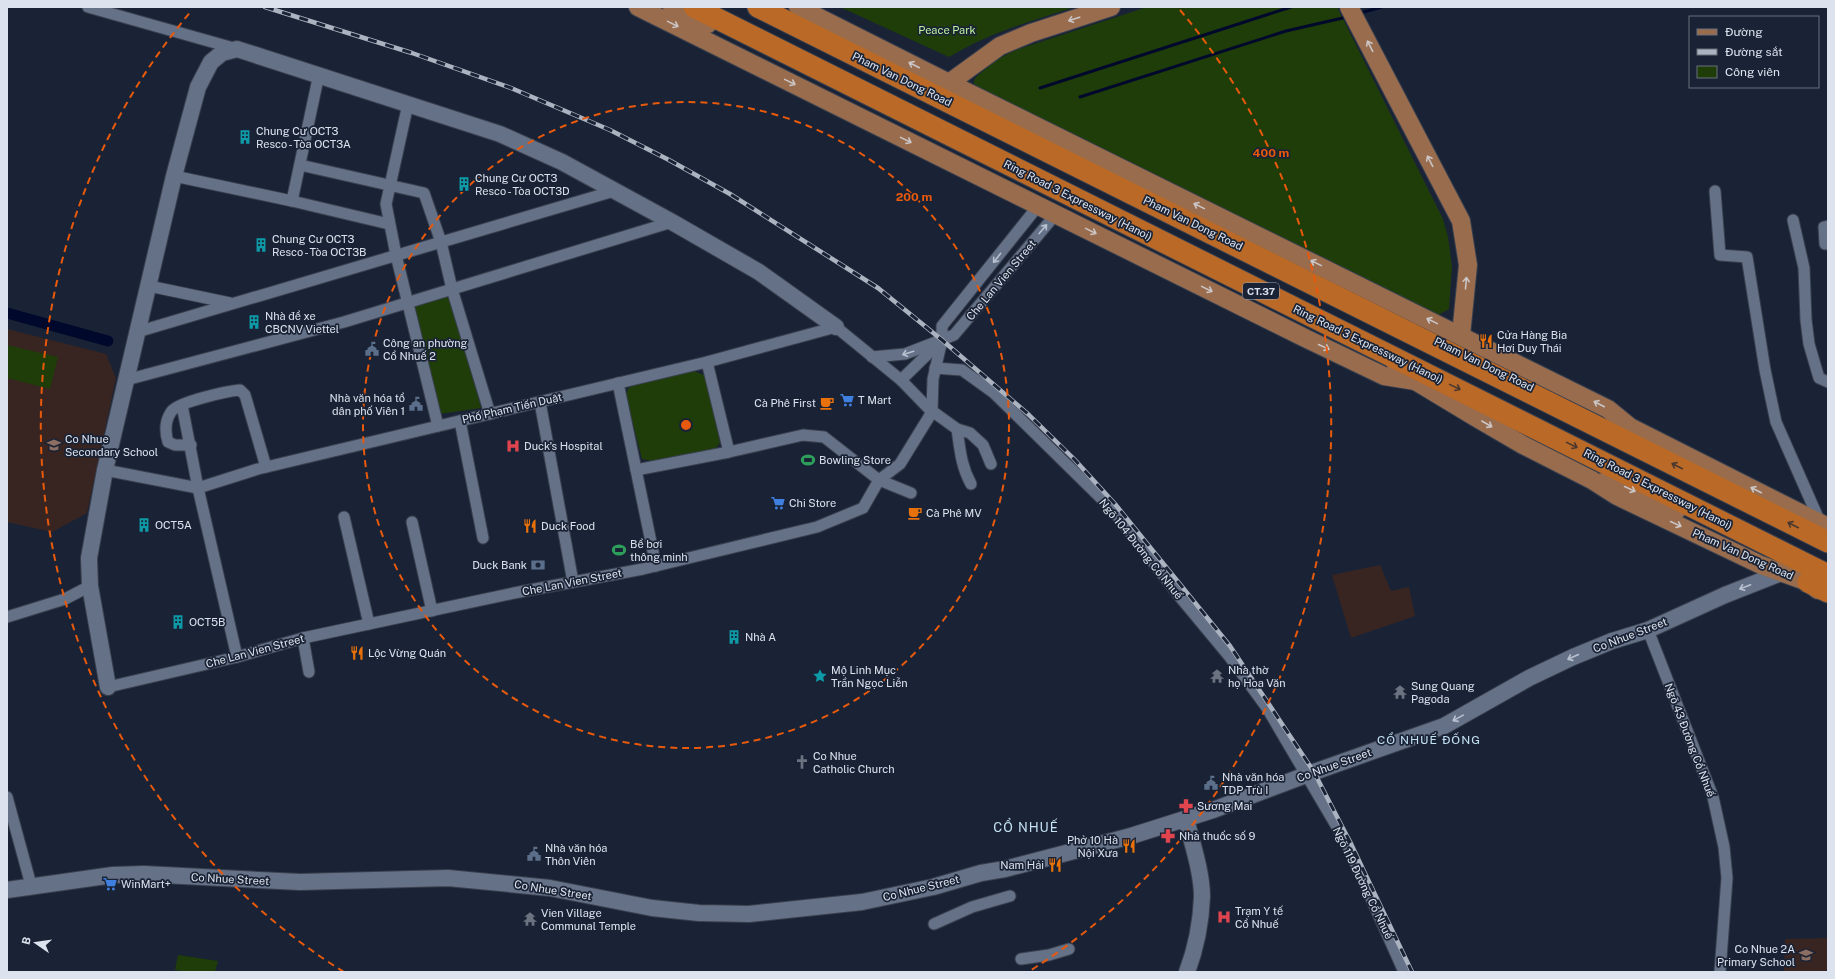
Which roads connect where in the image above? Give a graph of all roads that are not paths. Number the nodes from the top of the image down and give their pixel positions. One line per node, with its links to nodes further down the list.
1 (88, 7): 9 (street)
2 (638, 7): 19 (main road, Pham Van Dong Road, one-way to 19)
3 (672, 7): 41 (main road, Pham Van Dong Road)
4 (694, 7): 70 (highway, Ring Road 3 Expressway (Hanoi) / CT.37, one-way to 70)
5 (759, 7): 50 (main road, Pham Van Dong Road); 67 (highway, CT.37, one-way to 5)
6 (798, 7): 11 (main road, Pham Van Dong Road, one-way to 6)
7 (1111, 7): 11 (main road, one-way to 11)
8 (1349, 7): 34 (main road, one-way to 8)
9 (237, 49): 10 (main road); 14 (main road)
10 (319, 74): 12 (main road); 13 (street)
11 (949, 83): 34 (main road, Pham Van Dong Road, one-way to 11)
12 (408, 104): 15 (street); 16 (main road)
13 (300, 165): 15 (street); 18 (street)
14 (174, 176): 18 (street); 28 (main road)
15 (390, 184): 23 (street); 25 (street)
16 (614, 191): 22 (main road); 25 (street)
17 (1715, 191): 65 (street)
18 (292, 201): 23 (street)
19 (1038, 206): 20 (main road, Pham Van Dong Road); 35 (street, Che Lan Vien Street, one-way to 35)
20 (1056, 214): 35 (street, Che Lan Vien Street, one-way to 20); 41 (main road, Pham Van Dong Road, one-way to 41)
21 (1793, 220): 42 (street)
22 (672, 222): 29 (street); 32 (main road)
23 (389, 224): 27 (street)
24 (1828, 226): 26 (street)
25 (441, 242): 27 (street); 29 (street)
26 (1828, 244)
27 (396, 255): 30 (street); 31 (street)
28 (149, 286): 31 (street); 33 (main road)
29 (452, 289): 30 (street); 47 (street)
30 (407, 302): 39 (street); 49 (street)
31 (233, 303): 33 (street)
32 (836, 327): 36 (street); 37 (street, Phố Phạm Tiến Duật)
33 (137, 332): 39 (main road)
34 (1461, 335): 50 (main road, Pham Van Dong Road, one-way to 34)
35 (942, 340): 36 (street, one-way to 36); 38 (street); 40 (street, Che Lan Vien Street)
36 (872, 357): 40 (street)
37 (707, 362): 43 (street, Phố Phạm Tiến Duật); 53 (street)
38 (935, 368): 46 (street); 85 (street, Ngõ 104 Đường Cổ Nhuế)
39 (126, 380): 56 (main road)
40 (901, 380): 46 (street)
41 (1417, 382): 59 (main road, Pham Van Dong Road, one-way to 59)
42 (1828, 382)
43 (618, 383): 44 (street, Phố Phạm Tiến Duật); 57 (street)
44 (540, 402): 47 (street, Phố Phạm Tiến Duật); 72 (street)
45 (182, 405): 52 (street); 52 (street); 55 (street)
46 (932, 411): 51 (street); 58 (street, Che Lan Vien Street)
47 (490, 414): 48 (street, Phố Phạm Tiến Duật)
48 (460, 421): 49 (street, Phố Phạm Tiến Duật); 66 (street)
49 (438, 426): 55 (street, Phố Phạm Tiến Duật)
50 (1630, 427): 65 (main road, Pham Van Dong Road, one-way to 50)
51 (957, 429): 54 (street); 60 (street)
52 (191, 445): 61 (street)
53 (729, 452): 57 (street); 58 (street)
54 (991, 464)
55 (266, 467): 61 (street, Phố Phạm Tiến Duật)
56 (106, 470): 61 (street, Phố Phạm Tiến Duật); 74 (main road)
57 (636, 470): 68 (street)
58 (879, 480): 62 (street); 68 (street, Che Lan Vien Street)
59 (1592, 480): 69 (main road, Pham Van Dong Road, one-way to 69); 71 (main road, Pham Van Dong Road, one-way to 71)
60 (971, 484)
61 (198, 488): 82 (street)
62 (911, 494)
63 (344, 517): 79 (street)
64 (412, 522): 77 (street)
65 (1824, 525)
66 (483, 538)
67 (1828, 542)
68 (656, 566): 72 (street, Che Lan Vien Street)
69 (1782, 572): 73 (main road, Pham Van Dong Road); 80 (main road, Co Nhue Street, one-way to 80)
70 (1828, 575)
71 (1828, 581)
72 (573, 582): 77 (street, Che Lan Vien Street)
73 (1808, 582): 75 (highway); 76 (main road, Pham Van Dong Road)
74 (90, 586): 78 (street); 84 (main road)
75 (1828, 592)
76 (1828, 599)
77 (432, 611): 79 (street, Che Lan Vien Street)
78 (7, 617)
79 (369, 624): 81 (street, Che Lan Vien Street)
80 (1648, 630): 85 (main road, Co Nhue Street, one-way to 85); 96 (street, Ngõ 43 Đường Cổ Nhuế)
81 (303, 638): 82 (street, Che Lan Vien Street); 83 (street)
82 (237, 657): 84 (street, Che Lan Vien Street)
83 (309, 672)
84 (108, 687)
85 (1306, 776): 87 (main road, Co Nhue Street); 95 (street, Ngõ 119 Đường Cổ Nhuế)
86 (7, 797): 88 (street)
87 (1186, 819): 88 (main road, Co Nhue Street); 94 (main road)
88 (31, 885): 89 (main road, Co Nhue Street)
89 (7, 890)
90 (1010, 896): 91 (street)
91 (934, 924)
92 (1069, 949): 93 (street)
93 (1021, 959)
94 (1187, 972)
95 (1404, 972)
96 (1720, 972)

